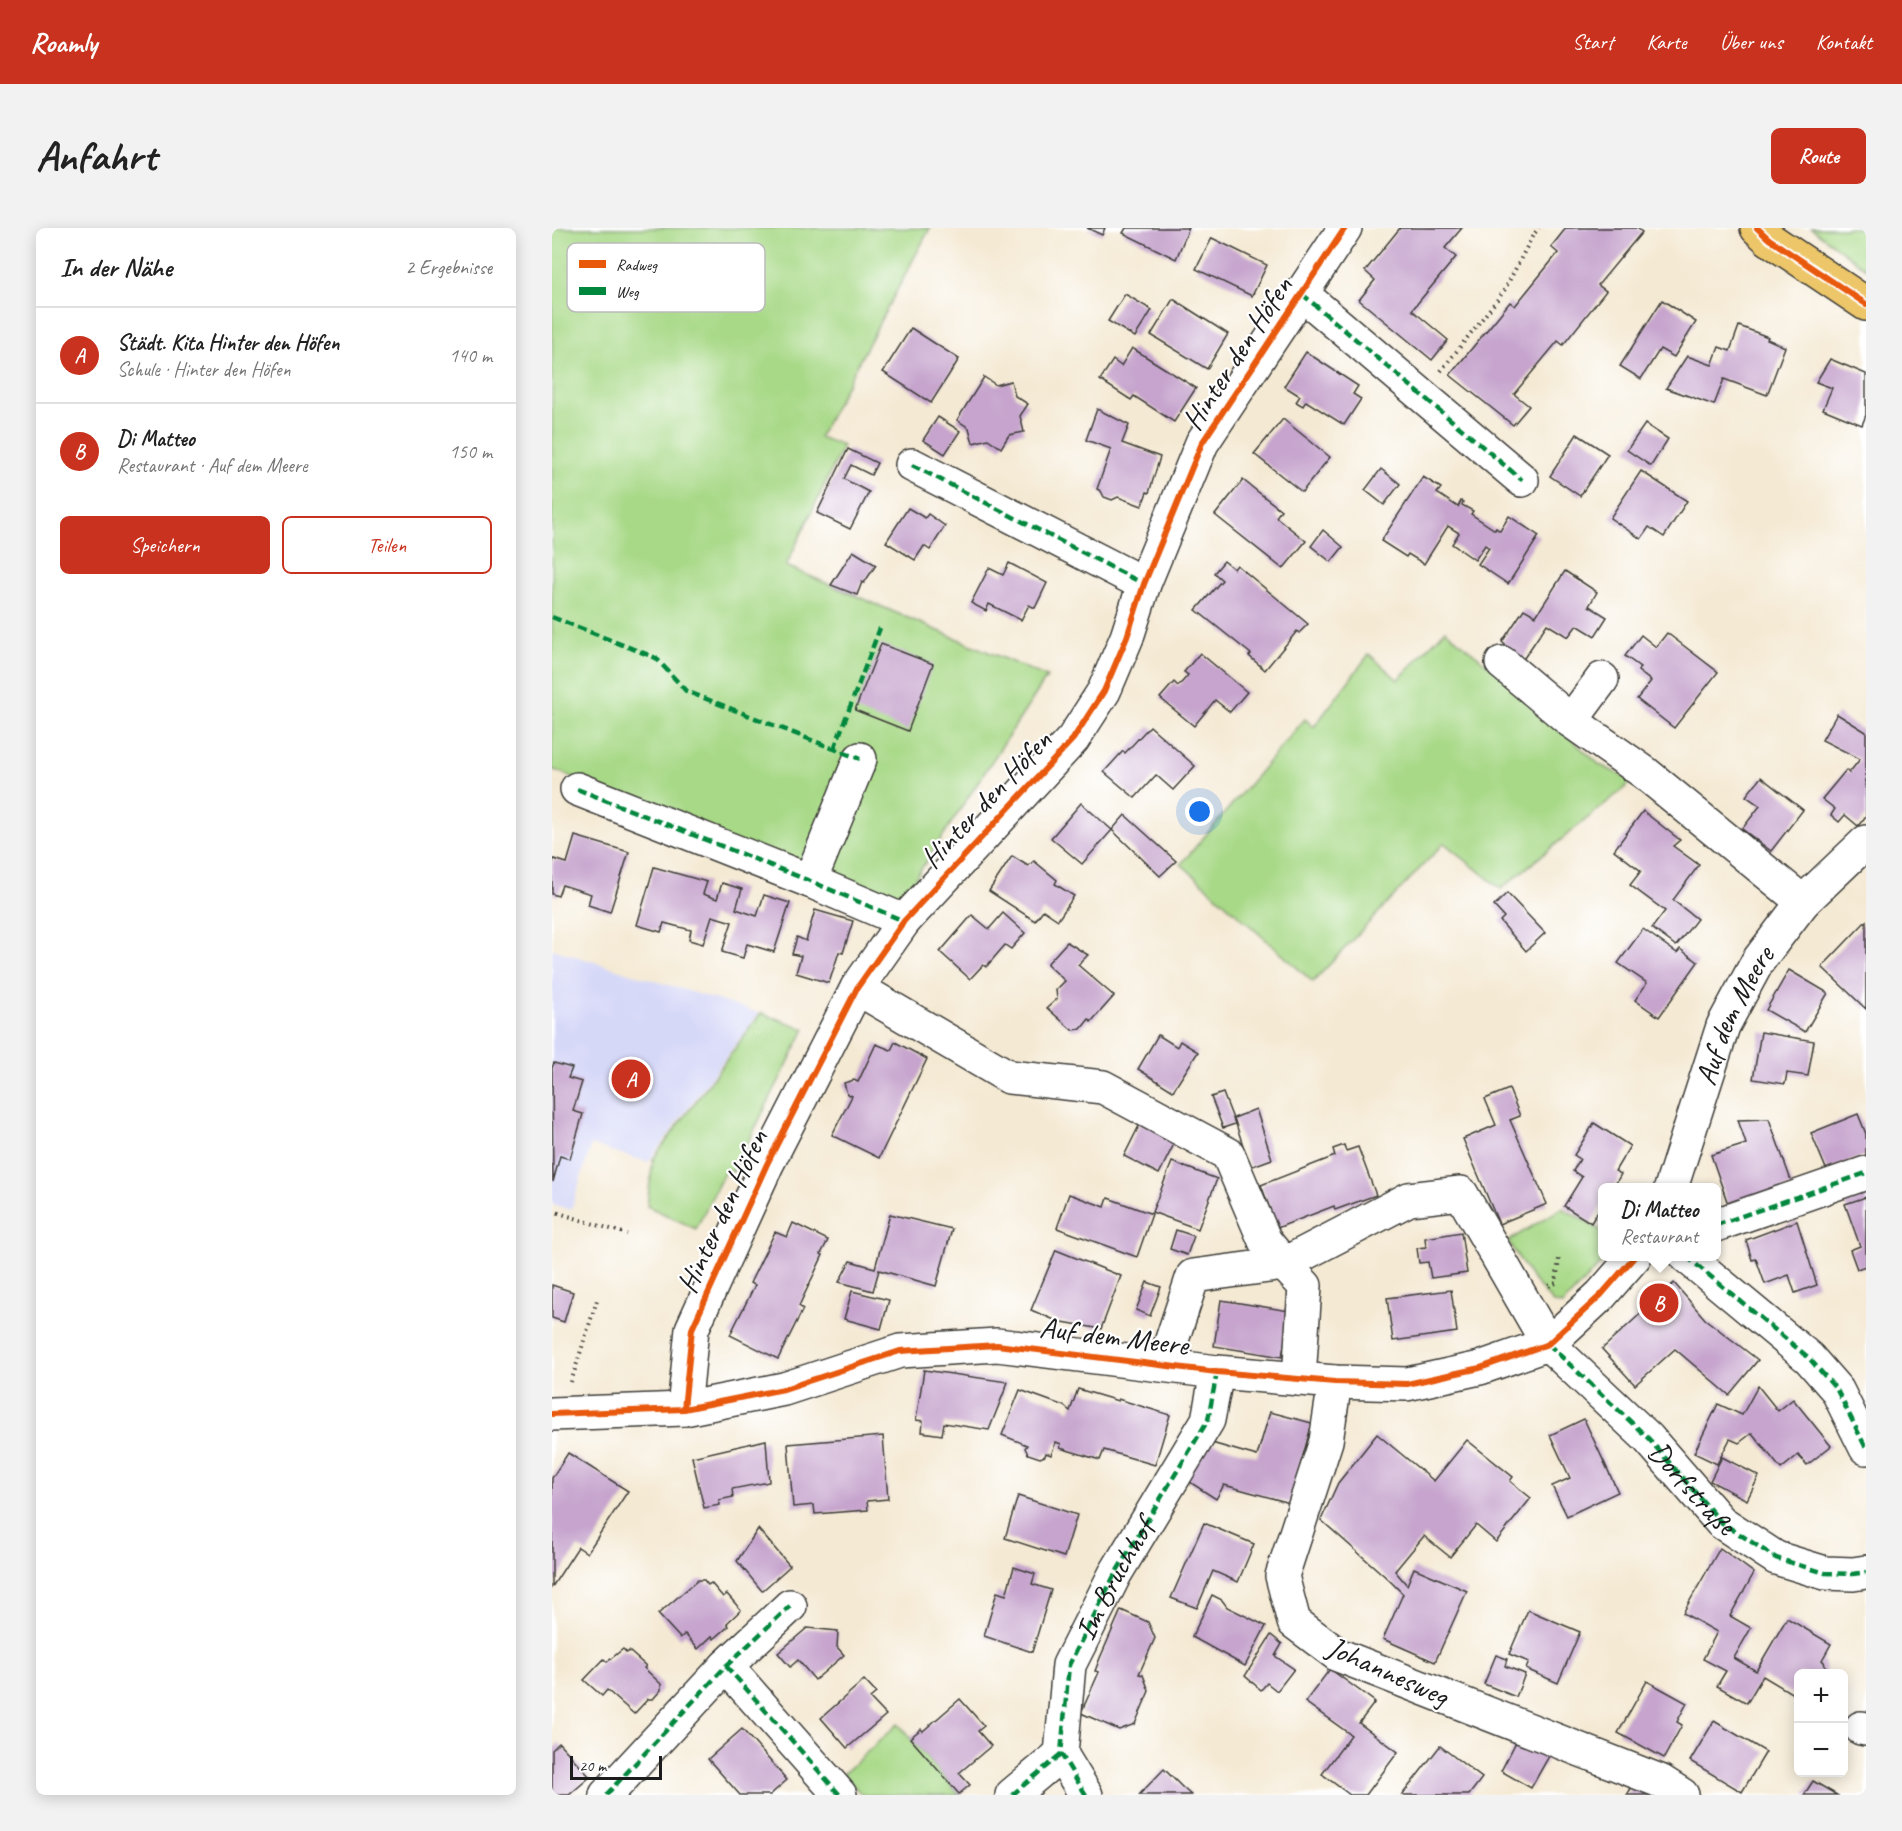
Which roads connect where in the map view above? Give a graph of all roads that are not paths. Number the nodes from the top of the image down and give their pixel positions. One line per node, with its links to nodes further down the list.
1 (1345, 228): 3 (street, Hinter den Höfen)
2 (1757, 228): 4 (main road)
3 (1302, 294): 6 (street, Hinter den Höfen); 7 (street, Hinter den Höfen)
4 (1866, 304)
5 (912, 465): 7 (street)
6 (1522, 480)
7 (1144, 584): 16 (street, Hinter den Höfen)
8 (1502, 663): 10 (street)
9 (1602, 679): 10 (street)
10 (1571, 722): 15 (street)
11 (860, 759): 14 (street)
12 (577, 789): 14 (street)
13 (1866, 842): 15 (street, Auf dem Meere)
14 (810, 881): 16 (street)
15 (1803, 902): 19 (street, Auf dem Meere)
16 (904, 921): 17 (street, Hinter den Höfen)
17 (857, 988): 23 (street); 29 (street, Hinter den Höfen)
18 (1866, 1173): 20 (street)
19 (1673, 1183)
20 (1721, 1224)
21 (1631, 1261): 24 (street, Auf dem Meere)
22 (1691, 1261): 31 (street)
23 (1284, 1264): 24 (street, Auf dem Meere); 25 (street, Auf dem Meere); 27 (street)
24 (1548, 1344): 28 (street, Auf dem Meere); 32 (street, Dorfstraße)
25 (1164, 1364): 26 (street, Auf dem Meere); 29 (street, Auf dem Meere)
26 (1217, 1372): 27 (street, Auf dem Meere); 35 (street, Im Bruchhof)
27 (1299, 1379): 28 (street, Auf dem Meere)
28 (1335, 1382): 40 (street, Johannesweg)
29 (684, 1409): 30 (street, Auf dem Meere)
30 (565, 1413)
31 (1866, 1448)
32 (1866, 1572)
33 (790, 1606): 34 (street)
34 (726, 1666): 36 (street); 37 (street)
35 (1061, 1754): 38 (street); 39 (street)
36 (606, 1795)
37 (840, 1795)
38 (1012, 1795)
39 (1086, 1795)
40 (1682, 1795)

